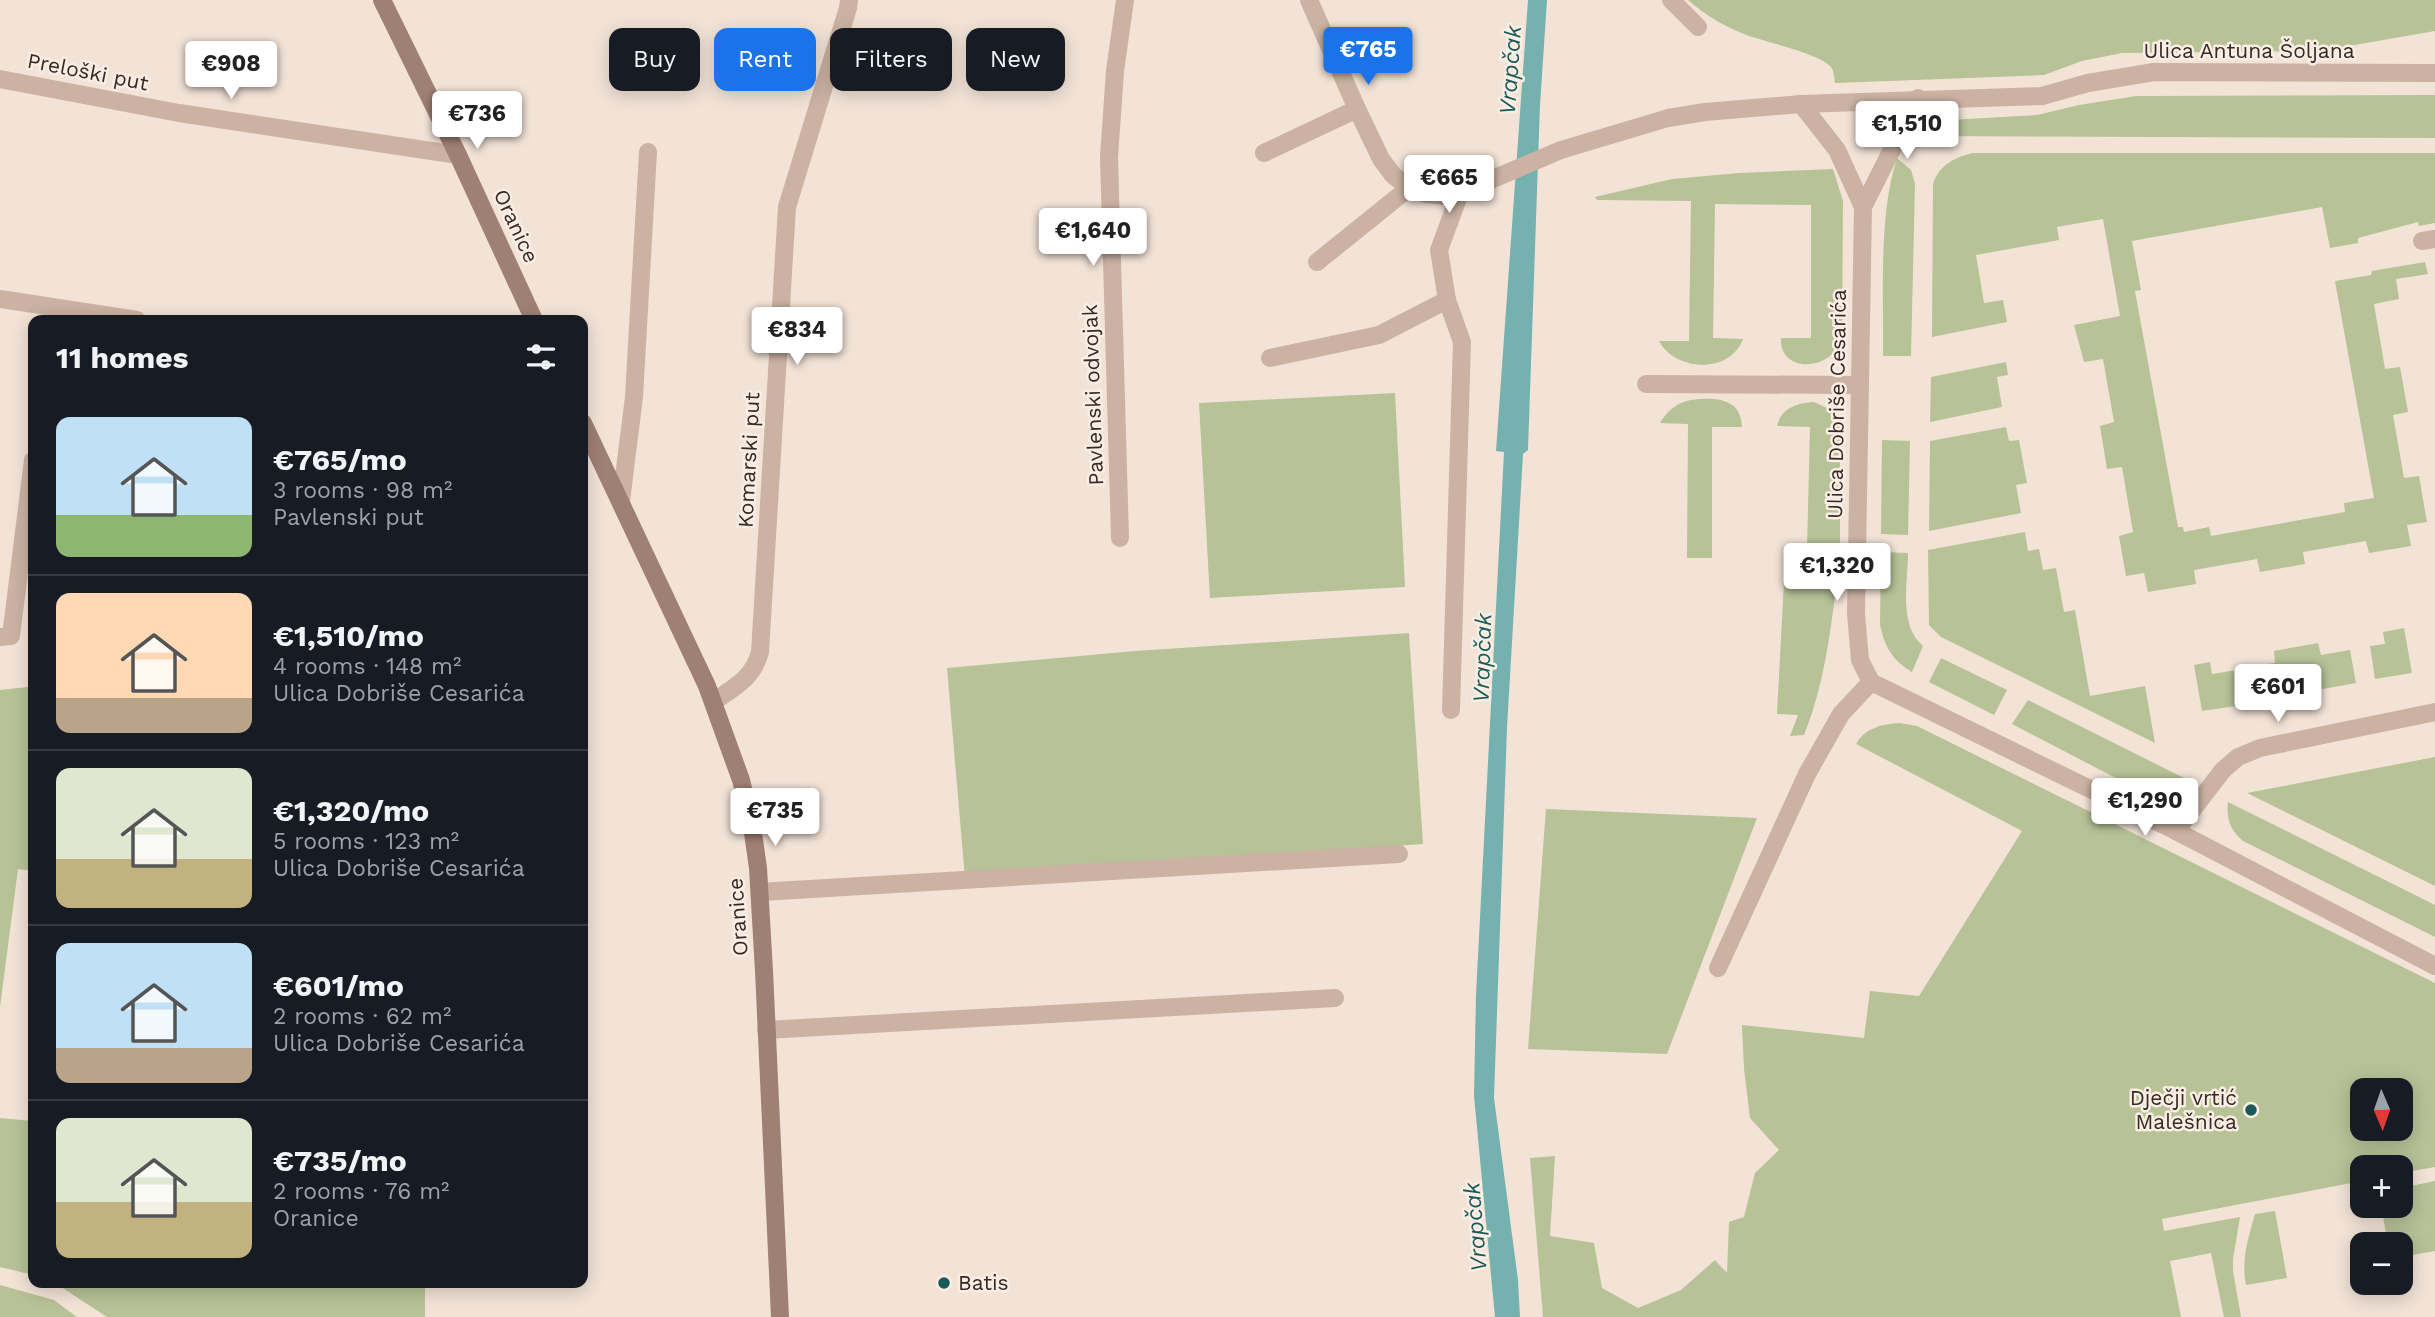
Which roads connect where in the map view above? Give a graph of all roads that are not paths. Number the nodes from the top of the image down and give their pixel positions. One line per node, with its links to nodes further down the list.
1 (382, 0): 14 (main road, Oranice)
2 (849, 0): 32 (street, Komarski put)
3 (1125, 0): 29 (street, Pavlenski odvojak)
4 (1309, 0): 11 (street)
5 (1671, 0): 6 (street)
6 (1698, 27)
7 (2435, 73): 9 (street, Ulica Antuna Šoljana)
8 (0, 79): 14 (street, Preloški put)
9 (1918, 98): 10 (street, Ulica Antuna Šoljana); 17 (street, Ulica Dobriše Cesarića)
10 (1801, 104): 16 (street, Ulica Antuna Šoljana); 17 (street, Ulica Dobriše Cesarića)
11 (1357, 110): 13 (street); 15 (street)
12 (648, 152): 28 (street)
13 (1264, 153)
14 (458, 155): 22 (main road, Oranice)
15 (1409, 188): 16 (street, Ulica Antuna Šoljana); 18 (street)
16 (1460, 192): 20 (street)
17 (1863, 207): 25 (street, Ulica Dobriše Cesarića)
18 (1317, 262)
19 (0, 299): 21 (street)
20 (1447, 300): 23 (street); 33 (street)
21 (61, 315)
22 (532, 315)
23 (1270, 358)
24 (1646, 384): 25 (street)
25 (1860, 385): 31 (street, Ulica Dobriše Cesarića)
26 (588, 433): 28 (main road, Oranice)
27 (28, 500): 30 (street)
28 (621, 501): 32 (main road, Oranice)
29 (1120, 538)
30 (0, 637)
31 (1871, 682): 35 (street); 39 (street)
32 (713, 702): 37 (main road, Oranice)
33 (1451, 710)
34 (2435, 712): 35 (street)
35 (2176, 831): 38 (street)
36 (1399, 854): 37 (street)
37 (760, 892): 41 (main road, Oranice)
38 (2435, 966)
39 (1718, 968)
40 (1335, 998): 41 (street)
41 (766, 1030): 42 (main road, Oranice)
42 (779, 1317)

